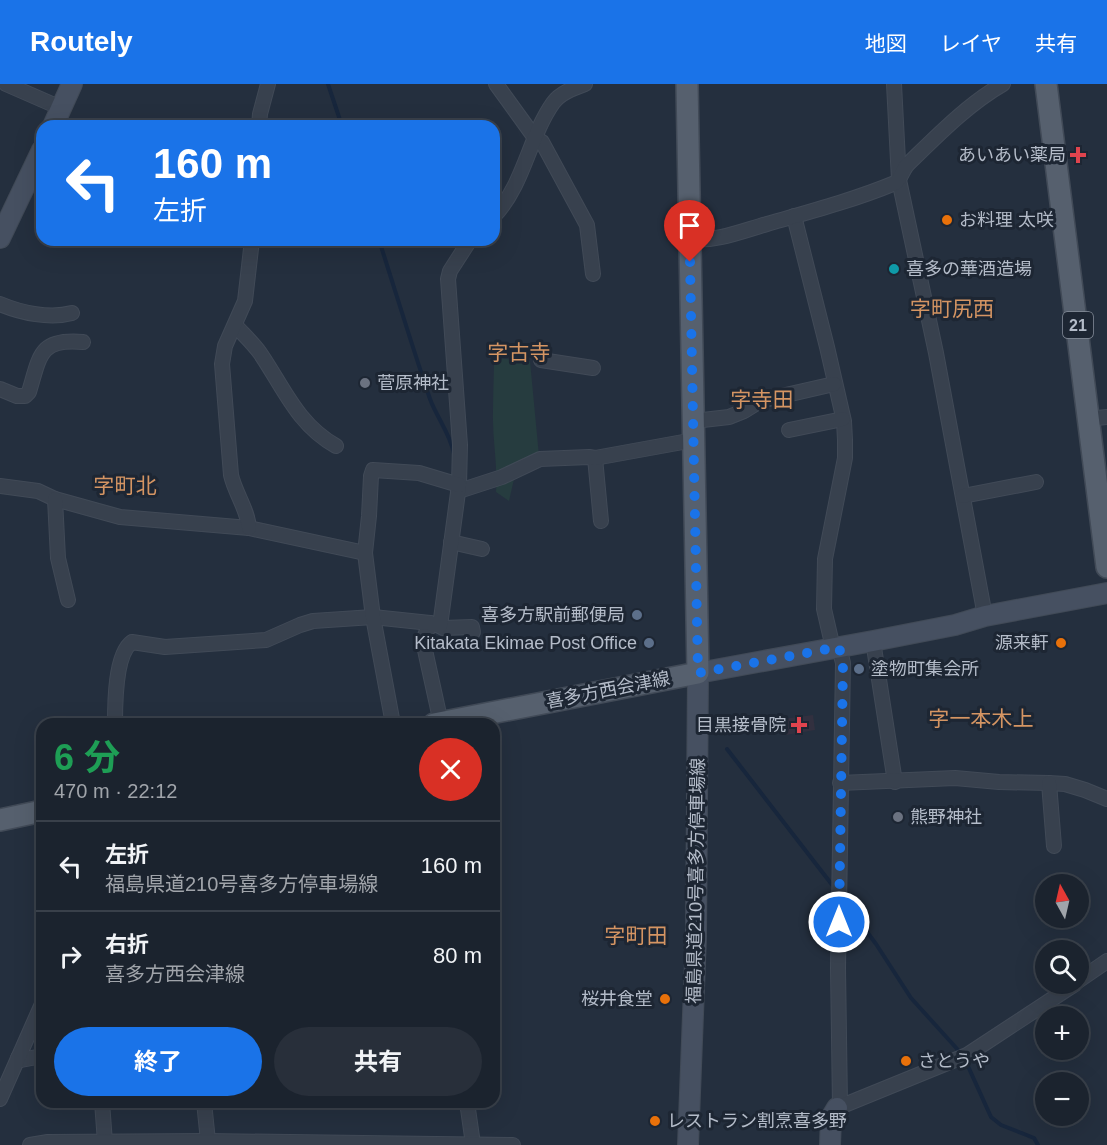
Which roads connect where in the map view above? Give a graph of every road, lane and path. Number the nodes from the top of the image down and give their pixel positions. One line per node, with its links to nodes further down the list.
1 (6, 84): 10 (street)
2 (72, 84): 10 (main road)
3 (268, 84): 11 (street)
4 (496, 84): 12 (street)
5 (585, 84): 12 (street)
6 (687, 84): 18 (main road)
7 (894, 84): 14 (street)
8 (1003, 84): 14 (street)
9 (1046, 84): 31 (main road, 21)
10 (57, 117)
11 (260, 120)
12 (535, 138): 15 (street); 21 (street)
13 (36, 163): 17 (main road)
14 (899, 180): 16 (street); 39 (street)
15 (500, 207)
16 (794, 216): 18 (street); 28 (street)
17 (0, 238)
18 (690, 239): 32 (main road)
19 (251, 246): 24 (street)
20 (466, 246): 38 (street)
21 (593, 274)
22 (0, 304): 23 (street)
23 (72, 313)
24 (235, 325): 34 (street); 42 (street)
25 (83, 342): 29 (street)
26 (541, 360): 27 (street)
27 (593, 368)
28 (834, 384): 30 (street); 32 (street)
29 (0, 389)
30 (843, 418): 33 (street); 54 (street)
31 (1097, 418): 46 (main road, 21)
32 (694, 430): 35 (street); 55 (main road)
33 (789, 430)
34 (336, 446)
35 (595, 458): 38 (street); 41 (street)
36 (1036, 482): 39 (street)
37 (0, 486): 40 (street)
38 (461, 487): 43 (street); 45 (street)
39 (963, 496): 49 (street)
40 (55, 499): 42 (street); 48 (street)
41 (601, 521)
42 (249, 528): 45 (street)
43 (451, 542): 44 (street); 51 (street)
44 (482, 549)
45 (364, 553): 50 (street)
46 (1107, 567)
47 (1107, 594): 49 (main road)
48 (68, 600)
49 (985, 616): 53 (main road)
50 (374, 617): 51 (street); 56 (street); 57 (street)
51 (435, 624): 52 (street); 58 (street)
52 (472, 633)
53 (873, 641): 54 (main road); 60 (street)
54 (836, 648): 55 (main road); 61 (street)
55 (698, 673): 59 (main road, 喜多方西会津線); 84 (main road, 福島県道210号喜多方停車場線)
56 (115, 718)
57 (392, 718)
58 (437, 718)
59 (469, 718)
60 (895, 782): 61 (street); 62 (street)
61 (840, 783): 74 (street)
62 (1049, 783): 63 (street); 66 (street)
63 (1107, 798)
64 (36, 812): 65 (main road)
65 (0, 820)
66 (1054, 846)
67 (1107, 961): 68 (street)
68 (1089, 973)
69 (1060, 994): 74 (street)
70 (36, 1018): 72 (street)
71 (36, 1057): 72 (street)
72 (18, 1058): 73 (street)
73 (0, 1099)
74 (838, 1107): 85 (main road)
75 (102, 1108): 79 (street)
76 (205, 1108): 78 (street)
77 (467, 1108): 81 (street)
78 (208, 1141): 79 (street); 80 (street)
79 (105, 1142): 82 (street)
80 (378, 1144): 81 (street)
81 (466, 1144): 83 (street)
82 (30, 1145)
83 (513, 1145)
84 (688, 1145)
85 (830, 1145)

